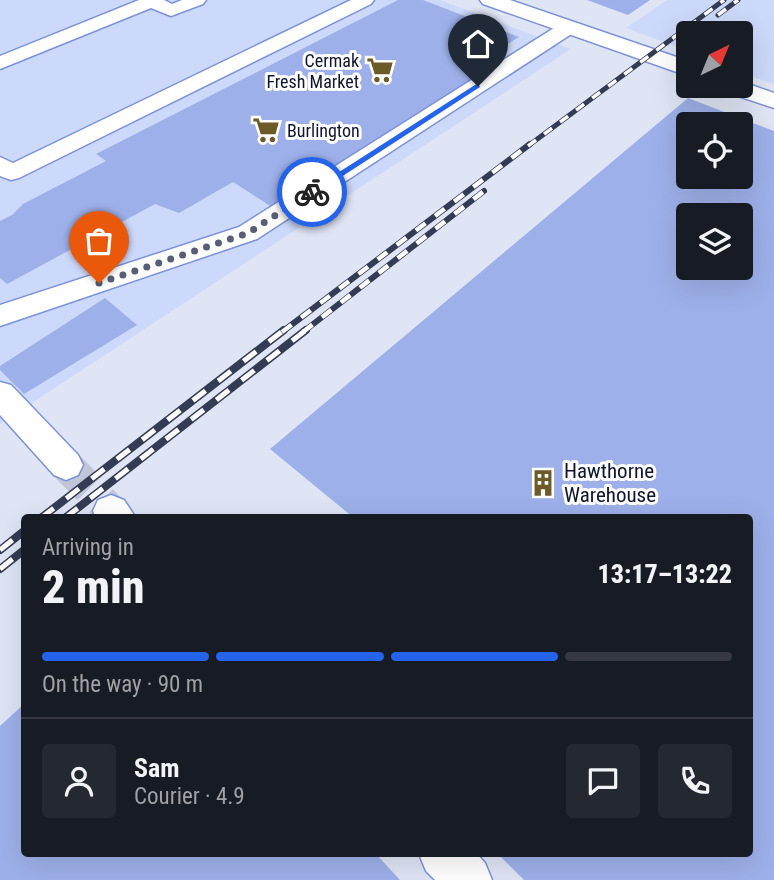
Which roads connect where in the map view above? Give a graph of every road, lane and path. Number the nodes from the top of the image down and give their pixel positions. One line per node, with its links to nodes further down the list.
1 (197, 0): 5 (lane)
2 (365, 0): 14 (lane)
3 (489, 0): 6 (main road)
4 (528, 0): 7 (main road)
5 (153, 1): 8 (lane)
6 (569, 27): 9 (main road); 15 (lane)
7 (676, 55)
8 (0, 63)
9 (676, 65)
10 (753, 83): 11 (main road)
11 (774, 90)
12 (753, 93): 13 (main road)
13 (774, 101)
14 (0, 164)
15 (0, 316)
16 (0, 394): 17 (lane)
17 (66, 465)
18 (446, 857): 19 (lane)
19 (468, 880)

